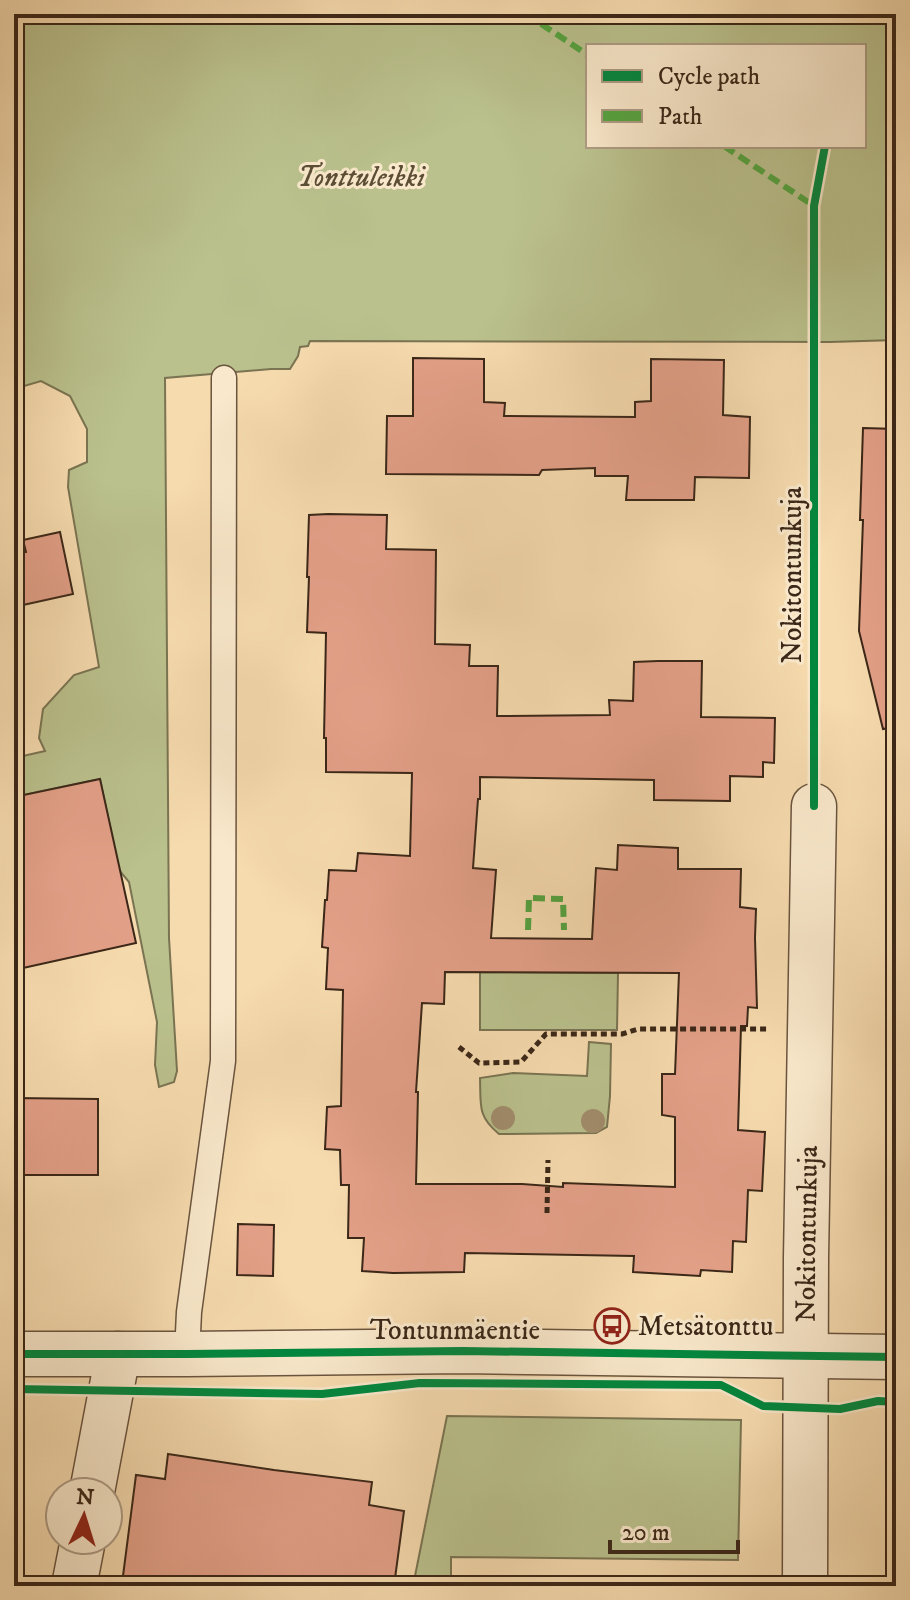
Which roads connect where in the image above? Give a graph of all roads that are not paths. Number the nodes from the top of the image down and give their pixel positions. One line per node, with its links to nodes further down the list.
1 (224, 378): 5 (lane)
2 (814, 806): 6 (street, Nokitontunkuja)
3 (14, 1354): 4 (street, Tontunmäentie)
4 (118, 1354): 5 (street, Tontunmäentie); 8 (street)
5 (187, 1354): 6 (street, Tontunmäentie)
6 (805, 1356): 7 (street, Tontunmäentie); 11 (street, Nokitontunkuja)
7 (896, 1357)
8 (95, 1476)
9 (80, 1556): 10 (street)
10 (74, 1586)
11 (805, 1586)

